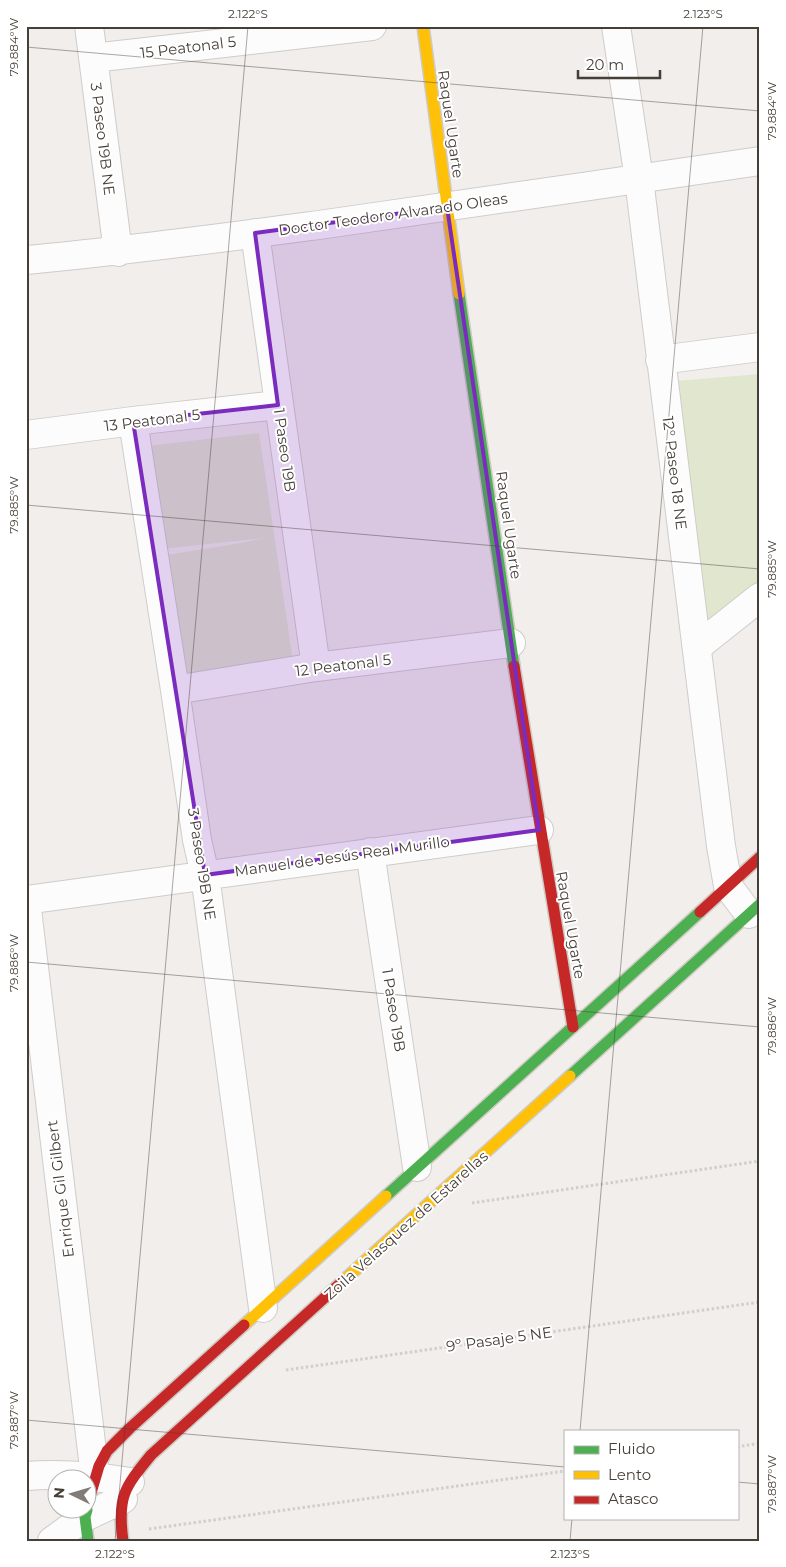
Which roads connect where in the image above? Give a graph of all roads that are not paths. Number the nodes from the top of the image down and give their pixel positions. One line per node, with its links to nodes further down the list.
1 (89, 26): 5 (street, 3 Paseo 19B NE)
2 (372, 26): 5 (street, 15 Peatonal 5)
3 (423, 26): 8 (street, Raquel Ugarte)
4 (616, 26): 7 (street, 12° Paseo 18 NE)
5 (93, 58): 10 (street, 3 Paseo 19B NE)
6 (760, 160): 7 (street, Doctor Teodoro Alvarado Oleas)
7 (639, 179): 8 (street, Doctor Teodoro Alvarado Oleas); 13 (street, 12° Paseo 18 NE)
8 (447, 207): 9 (street, Doctor Teodoro Alvarado Oleas); 18 (street, Raquel Ugarte)
9 (255, 233): 10 (street, Doctor Teodoro Alvarado Oleas); 14 (street, 1 Paseo 19B)
10 (118, 252): 11 (street, Doctor Teodoro Alvarado Oleas)
11 (26, 260)
12 (760, 347): 13 (street)
13 (660, 360): 19 (street, 12° Paseo 18 NE)
14 (278, 405): 15 (street, 13 Peatonal 5); 20 (street, 1 Paseo 19B)
15 (133, 421): 16 (street, 13 Peatonal 5); 21 (street, 3 Paseo 19B NE)
16 (26, 435)
17 (760, 597): 19 (street)
18 (510, 643): 20 (street, 12 Peatonal 5); 22 (street, Raquel Ugarte)
19 (697, 647): 26 (street, 12° Paseo 18 NE)
20 (316, 667): 21 (street, 12 Peatonal 5)
21 (175, 690): 25 (street, 3 Paseo 19B NE)
22 (539, 830): 23 (street, Manuel de Jesús Real Murillo); 29 (street, Raquel Ugarte)
23 (370, 852): 25 (street, Manuel de Jesús Real Murillo); 30 (street, 1 Paseo 19B)
24 (760, 857): 26 (street)
25 (205, 875): 27 (street, Manuel de Jesús Real Murillo); 31 (street, 3 Paseo 19B NE)
26 (728, 886): 28 (street, 12° Paseo 18 NE); 29 (street)
27 (26, 901): 32 (street, Enrique Gil Gilbert)
28 (755, 909): 37 (street, Zoila Velasquez de Estarellas)
29 (573, 1027): 30 (street)
30 (417, 1167): 31 (street)
31 (263, 1308): 33 (street)
32 (93, 1470)
33 (97, 1470)
34 (48, 1474): 35 (street)
35 (26, 1476)
36 (98, 1478): 37 (street)
37 (126, 1490): 38 (street, Zoila Velasquez de Estarellas); 40 (street)
38 (98, 1510)
39 (84, 1520): 41 (street, Zoila Velasquez de Estarellas)
40 (122, 1537)
41 (52, 1541)

